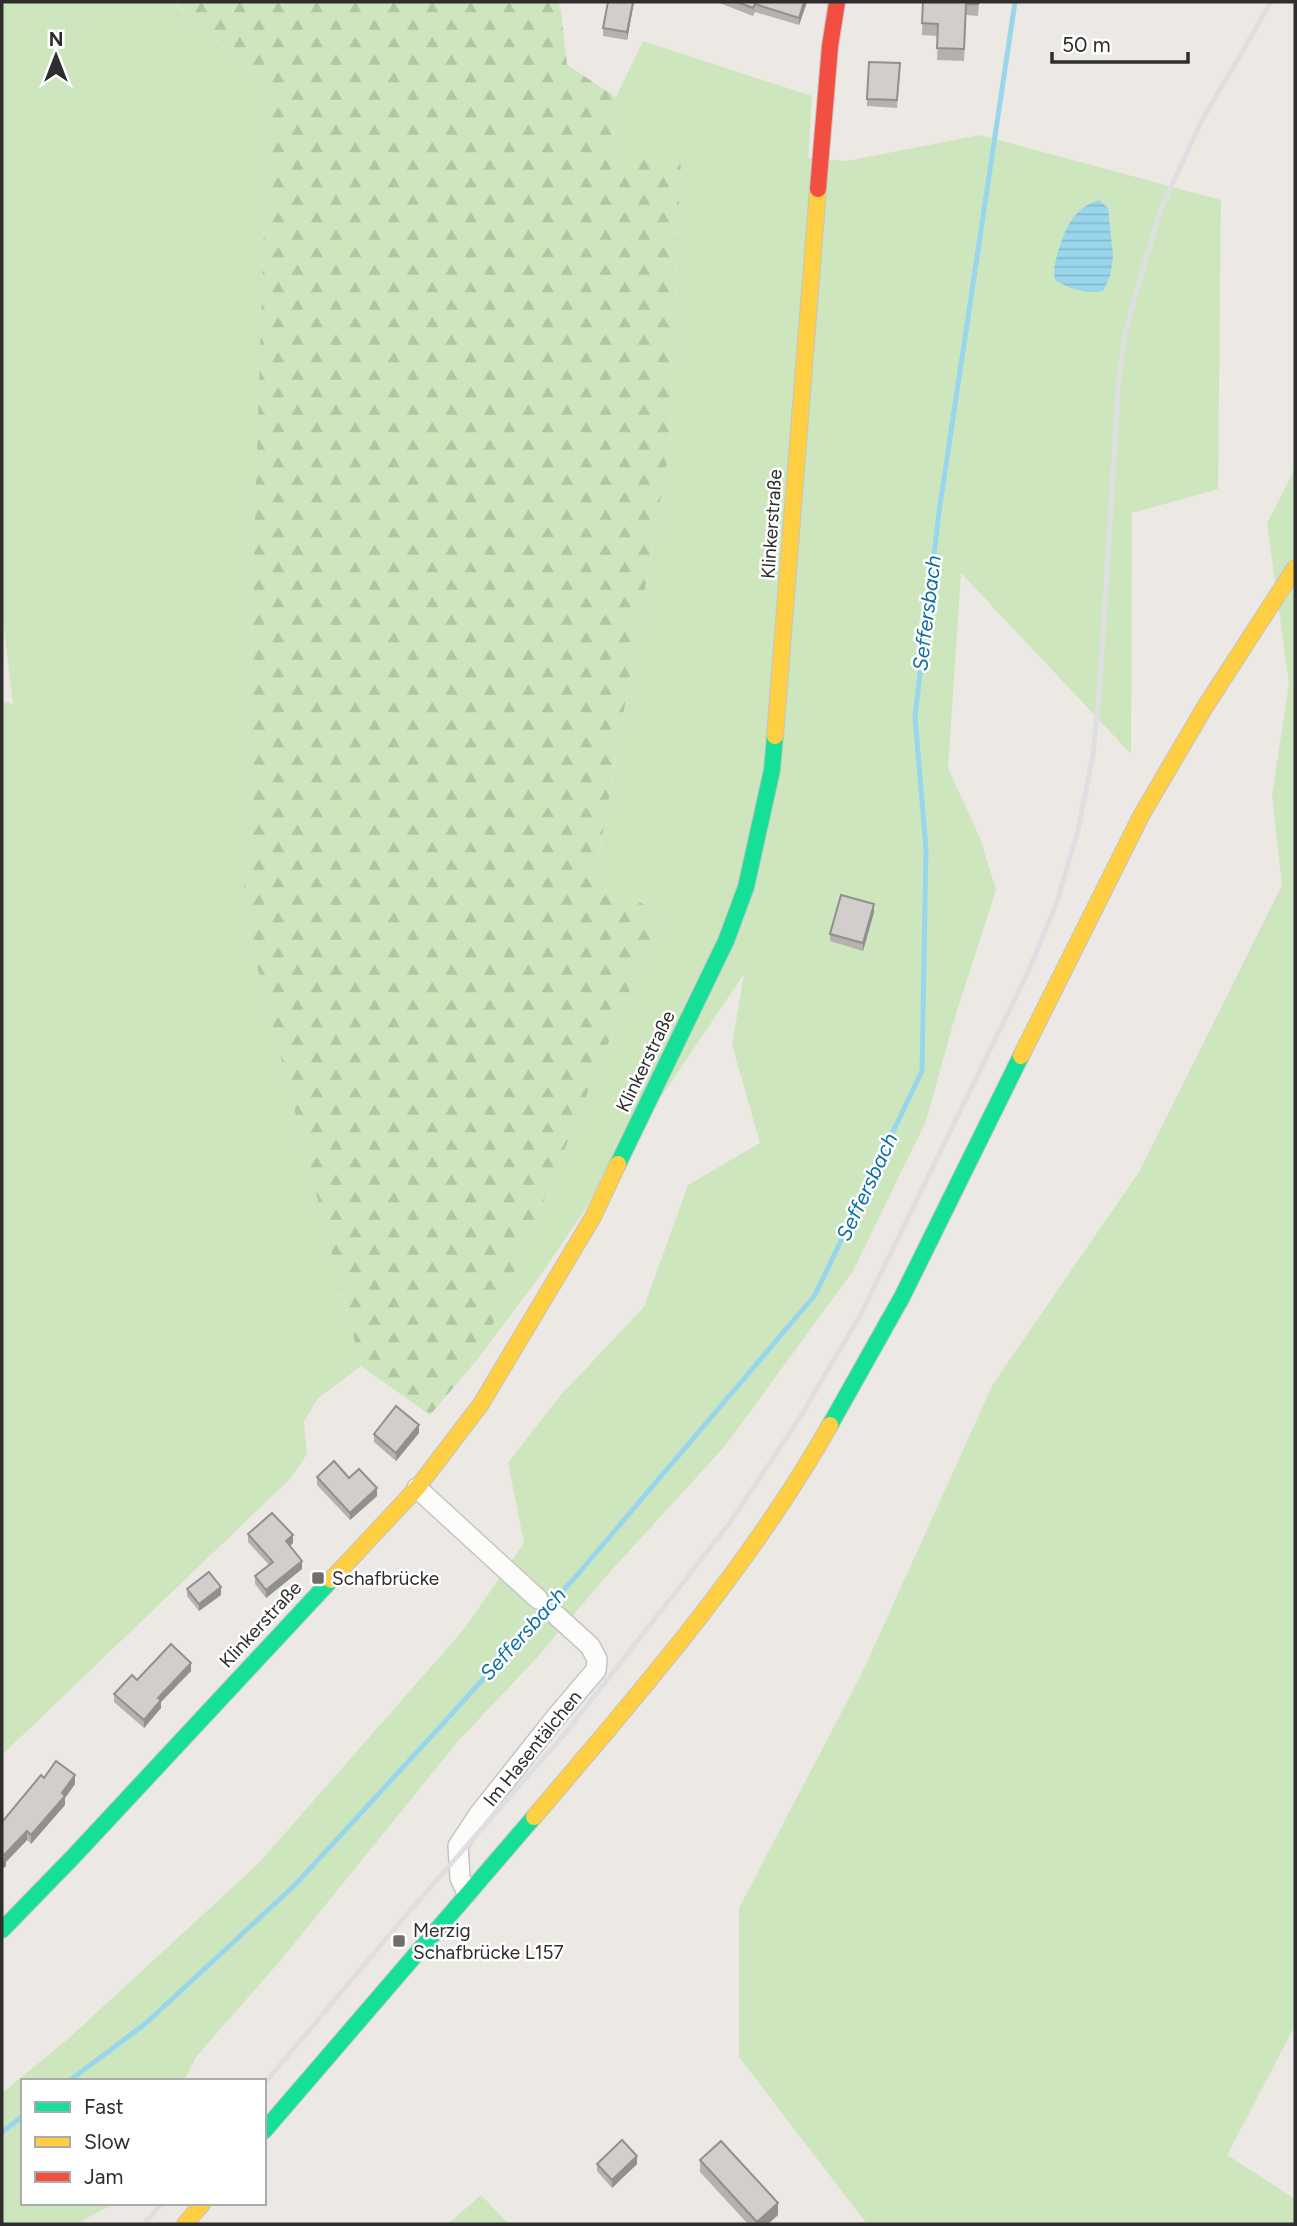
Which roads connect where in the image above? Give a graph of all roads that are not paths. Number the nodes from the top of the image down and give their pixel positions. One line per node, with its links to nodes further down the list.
1 (836, 2): 3 (street, Klinkerstraße)
2 (1295, 568): 6 (street)
3 (417, 1488): 4 (street); 7 (street, Klinkerstraße)
4 (538, 1599)
5 (557, 1616): 6 (street, Im Hasentälchen)
6 (467, 1894): 8 (street)
7 (2, 1930)
8 (266, 2129)
9 (201, 2205): 10 (street)
10 (185, 2224)

